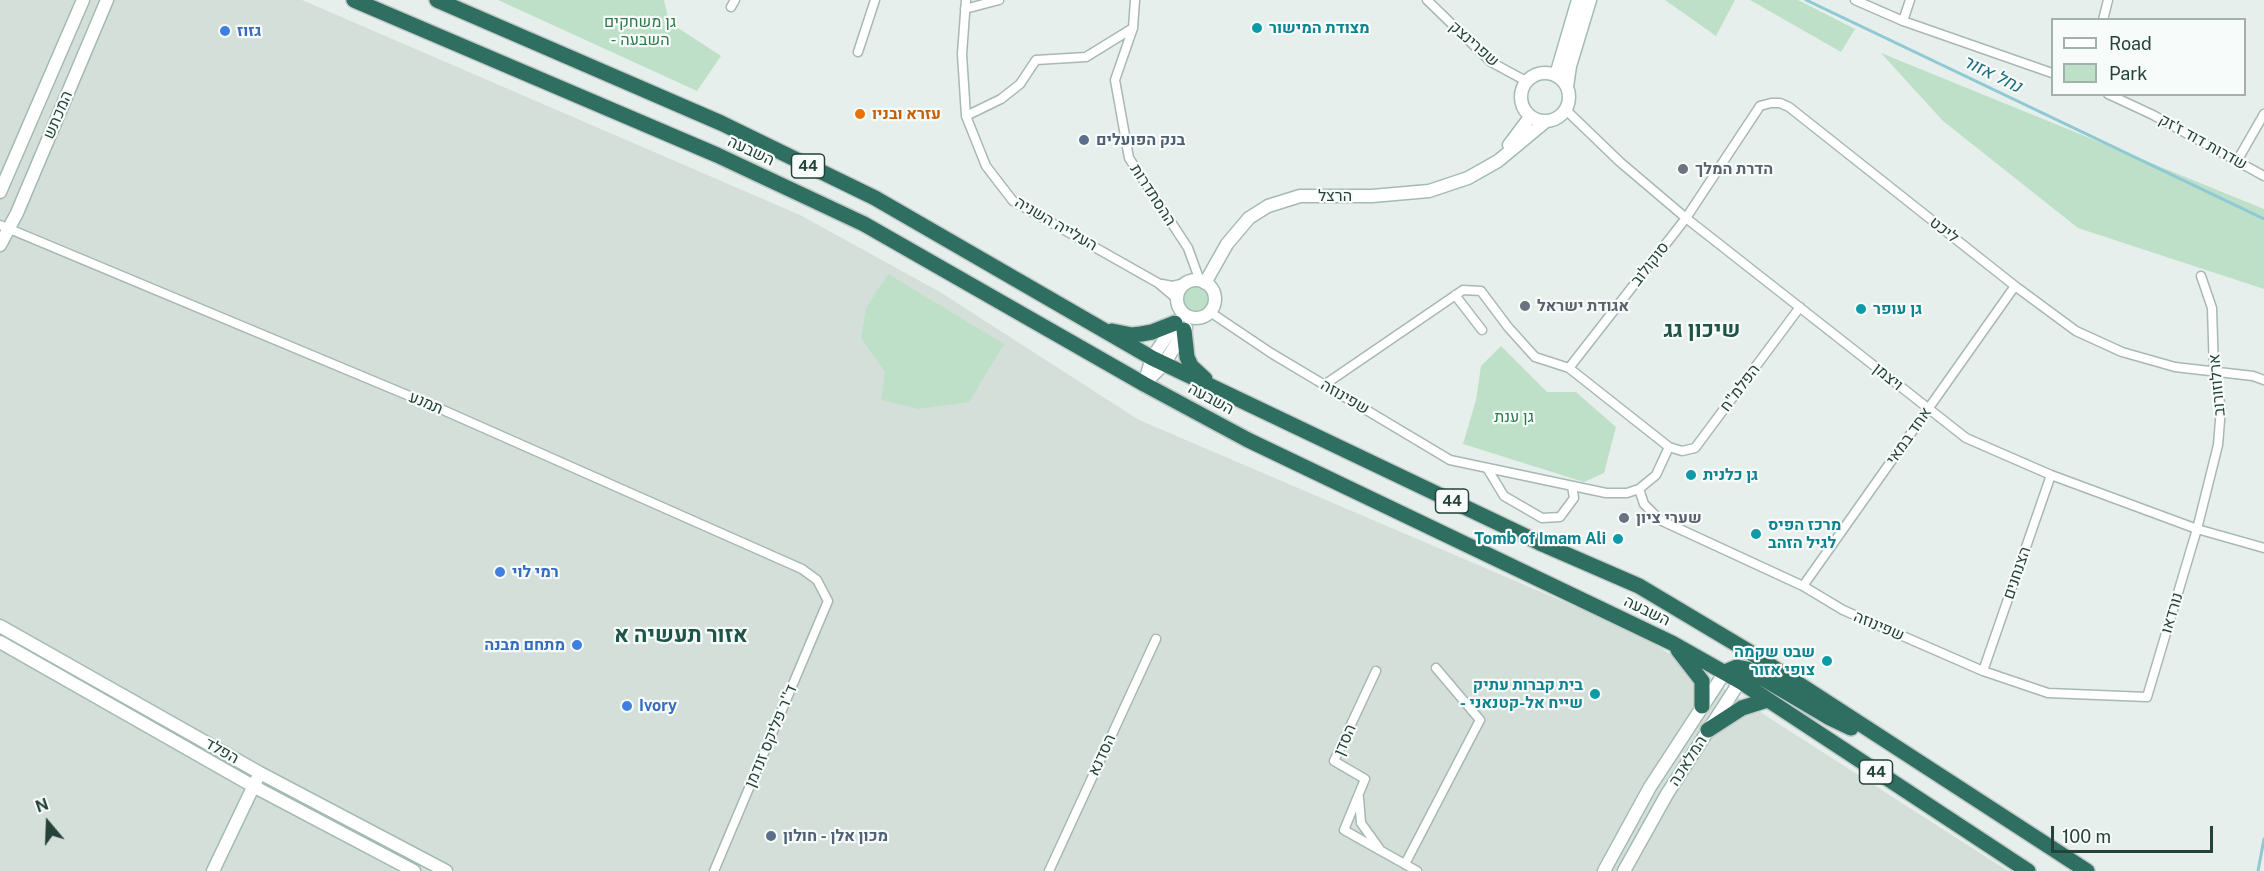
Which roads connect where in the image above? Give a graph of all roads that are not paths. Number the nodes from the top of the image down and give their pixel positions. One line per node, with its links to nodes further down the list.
1 (83, 0): 32 (street, המכתש)
2 (107, 0): 34 (street, המכתש)
3 (354, 0): 52 (highway, השבעה / 44)
4 (437, 0): 46 (highway, השבעה / 44)
5 (875, 0): 18 (street)
6 (999, 0): 14 (street)
7 (1135, 0): 17 (street, ההסתדרות)
8 (1427, 0): 21 (street, שפרינצק)
9 (1578, 0): 20 (street)
10 (1590, 0): 22 (street)
11 (1855, 0): 16 (street)
12 (1910, 0): 16 (street)
13 (2108, 0): 15 (street)
14 (966, 5): 26 (street, העלייה השניה)
15 (2104, 18)
16 (1903, 21): 19 (street)
17 (1133, 28): 26 (street); 37 (street, ההסתדרות)
18 (858, 52)
19 (2051, 73)
20 (1556, 75): 21 (street); 22 (street)
21 (1526, 81): 27 (street)
22 (1567, 87): 24 (street)
23 (2112, 96): 29 (street, שדרות דוד ז'זק)
24 (1566, 111): 28 (street); 33 (street, ויצמן)
25 (2264, 114): 29 (street)
26 (966, 116): 38 (street, העלייה השניה)
27 (1530, 117): 28 (street); 30 (street, הרצל)
28 (1545, 122): 30 (street, הרצל)
29 (2238, 160): 31 (street, שדרות דוד ז'זק)
30 (1498, 161): 37 (street, הרצל)
31 (2264, 176)
32 (0, 192)
33 (1686, 218): 40 (street, ליכט); 43 (street, ויצמן); 49 (street, סוקולוב)
34 (4, 226): 35 (street, המכתש); 64 (street, תמנע)
35 (0, 245)
36 (2201, 276): 50 (street, ארלוזורוב)
37 (1202, 282): 39 (street); 44 (street)
38 (1158, 283): 39 (street, העלייה השניה); 42 (street, העלייה השניה)
39 (1186, 283): 42 (street)
40 (2015, 286): 50 (street, ליכט); 55 (street, אחד במאי)
41 (1455, 295): 47 (street); 49 (street); 53 (street)
42 (1177, 299): 45 (street)
43 (1800, 307): 55 (street, ויצמן); 56 (street, הפלמ"ח)
44 (1210, 312): 45 (street); 53 (street, שפינוזה)
45 (1183, 321): 46 (highway); 48 (street); 54 (highway)
46 (1092, 325): 48 (highway, השבעה / 44)
47 (1482, 330)
48 (1158, 361): 52 (street); 54 (highway, השבעה / 44)
49 (1569, 368): 56 (street)
50 (2214, 372): 51 (street, ליכט); 61 (street, ארלוזורוב)
51 (2264, 380)
52 (1144, 384): 68 (highway, השבעה / 44)
53 (1324, 385): 57 (street, שפינוזה)
54 (1235, 399): 69 (highway, השבעה / 44)
55 (1928, 409): 58 (street, ויצמן); 63 (street, אחד במאי)
56 (1669, 447): 60 (street)
57 (1487, 468): 59 (street, שפינוזה); 59 (street)
58 (2051, 475): 61 (street, ויצמן); 72 (street, הצנחנים)
59 (1572, 486): 60 (street, שפינוזה)
60 (1639, 489): 63 (street, שפינוזה)
61 (2197, 529): 62 (street, ויצמן); 75 (street, נורדאו)
62 (2264, 548)
63 (1803, 586): 72 (street, שפינוזה)
64 (828, 601): 88 (street, ד''ר פליקס זנדמן)
65 (0, 626): 80 (street, הפלד)
66 (1156, 639): 89 (street, הסדנא)
67 (0, 642): 81 (street, הפלד)
68 (1672, 643): 73 (highway, השבעה / 44); 77 (highway)
69 (1748, 651): 74 (street); 79 (highway, השבעה / 44)
70 (1436, 668): 84 (street)
71 (1376, 671): 82 (street, הסדן)
72 (1983, 671): 75 (street, שפינוזה)
73 (1725, 672): 74 (highway, השבעה / 44); 77 (street, המלאכה)
74 (1744, 675): 76 (highway, השבעה / 44); 78 (street, המלאכה); 79 (highway)
75 (2147, 697)
76 (1767, 700): 78 (highway); 93 (highway, השבעה / 44)
77 (1702, 706): 91 (street, המלאכה)
78 (1708, 730): 92 (street, המלאכה)
79 (1904, 754): 94 (highway, השבעה / 44)
80 (261, 773): 81 (street); 87 (street, הפלד)
81 (253, 786): 85 (street); 86 (street, הפלד)
82 (1359, 794): 83 (street, הסדן); 83 (street, הסדן)
83 (1381, 851): 84 (street, הסדן)
84 (1405, 864): 90 (street, הסדן)
85 (213, 871)
86 (414, 871)
87 (446, 871)
88 (714, 871)
89 (1049, 871)
90 (1417, 871)
91 (1604, 871)
92 (1624, 871)
93 (2028, 871)
94 (2087, 871)

